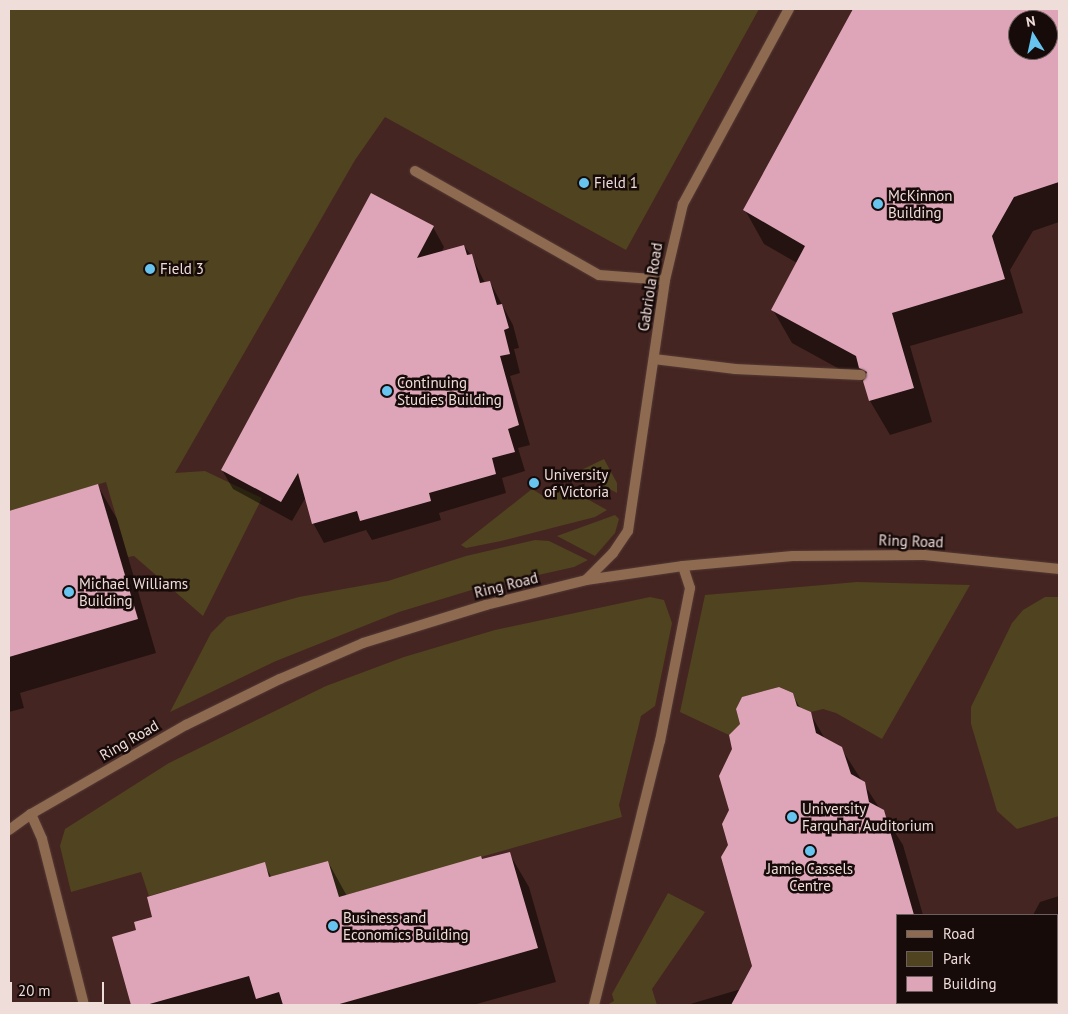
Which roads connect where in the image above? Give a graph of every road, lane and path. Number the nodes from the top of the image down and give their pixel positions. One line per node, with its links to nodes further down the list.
1 (789, 9): 3 (street, Gabriola Road)
2 (415, 171): 3 (street)
3 (665, 280): 4 (street, Gabriola Road)
4 (654, 359): 5 (street); 8 (street, Gabriola Road)
5 (861, 375)
6 (683, 566): 7 (street, Ring Road); 8 (street, Ring Road); 12 (street)
7 (1059, 569)
8 (586, 580): 9 (street, Ring Road)
9 (31, 814): 10 (street, Ring Road); 11 (street)
10 (9, 830)
11 (84, 1005)
12 (594, 1005)

